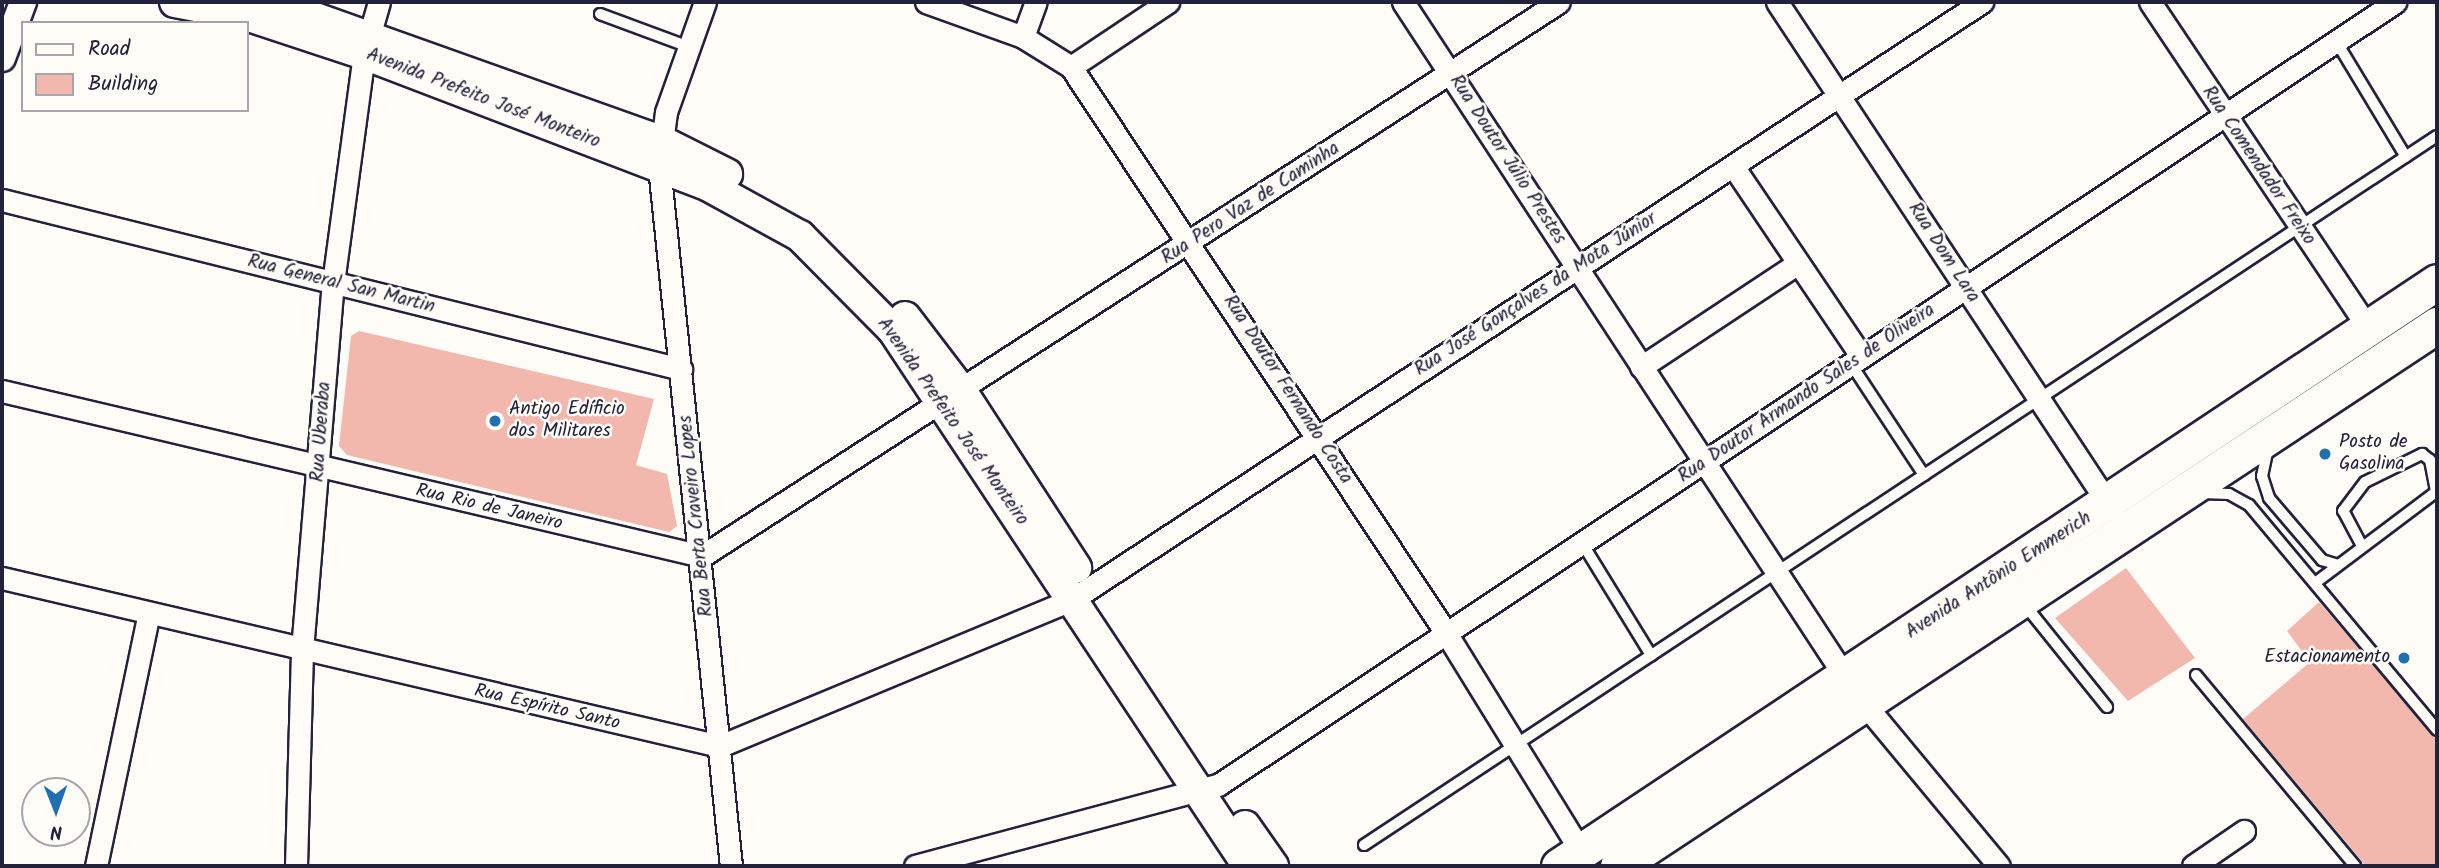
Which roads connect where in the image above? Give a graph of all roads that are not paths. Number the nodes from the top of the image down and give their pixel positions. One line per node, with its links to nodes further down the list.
1 (23, 2): 20 (street)
2 (175, 2): 18 (main road, Avenida Prefeito José Monteiro)
3 (270, 2): 18 (main road, Avenida Prefeito José Monteiro)
4 (379, 2): 18 (street, Rua Uberaba)
5 (705, 2): 19 (street)
6 (926, 2): 16 (street, Rua Doutor Fernando Costa)
7 (1035, 2): 16 (street)
8 (1168, 2): 21 (street)
9 (1403, 2): 22 (street, Rua Doutor Júlio Prestes)
10 (1559, 2): 22 (street, Rua Pero Vaz de Caminha)
11 (1777, 2): 23 (street, Rua Dom Lara)
12 (1982, 2): 23 (street, Rua José Gonçalves da Mota Júnior)
13 (2150, 2): 24 (street, Rua Comendador Freixo)
14 (2395, 2): 17 (street, Rua Doutor Armando Sales de Oliveira)
15 (600, 14): 19 (lane)
16 (1023, 37): 21 (street, Rua Doutor Fernando Costa)
17 (2336, 41): 24 (street, Rua Doutor Armando Sales de Oliveira); 27 (lane)
18 (366, 43): 26 (main road, Avenida Prefeito José Monteiro); 35 (street, Rua Uberaba)
19 (689, 47): 26 (street)
20 (2, 58)
21 (1071, 67): 31 (street, Rua Doutor Fernando Costa)
22 (1451, 72): 31 (street, Rua Pero Vaz de Caminha); 33 (street, Rua Doutor Júlio Prestes)
23 (1839, 96): 28 (street, Rua José Gonçalves da Mota Júnior); 36 (street, Rua Dom Lara)
24 (2224, 116): 30 (street, Rua Comendador Freixo); 36 (street, Rua Doutor Armando Sales de Oliveira)
25 (2437, 136): 27 (lane)
26 (660, 154): 41 (street, Rua Berta Craveiro Lopes); 43 (main road, Avenida Prefeito José Monteiro)
27 (2406, 157): 30 (lane)
28 (1733, 166): 32 (street); 33 (street, Rua José Gonçalves da Mota Júnior)
29 (2, 200): 35 (street, Rua General San Martin)
30 (2299, 228): 38 (street, Rua Comendador Freixo); 44 (lane)
31 (1192, 244): 43 (street, Rua Pero Vaz de Caminha); 46 (street, Rua Doutor Fernando Costa)
32 (1798, 263): 39 (street); 40 (street)
33 (1576, 269): 40 (street, Rua Doutor Júlio Prestes); 46 (street, Rua José Gonçalves da Mota Júnior)
34 (2437, 282): 38 (main road, Avenida Antônio Emmerich)
35 (333, 283): 41 (street, Rua General San Martin); 48 (street, Rua Uberaba)
36 (1966, 288): 39 (street, Rua Doutor Armando Sales de Oliveira); 44 (street, Rua Dom Lara)
37 (2437, 325): 45 (main road, Avenida Antônio Emmerich)
38 (2368, 328): 52 (main road, Avenida Antônio Emmerich)
39 (1856, 360): 47 (street, Rua Doutor Armando Sales de Oliveira); 49 (lane)
40 (1641, 366): 47 (street, Rua Doutor Júlio Prestes)
41 (681, 369): 55 (street, Rua Berta Craveiro Lopes)
42 (2, 391): 48 (street, Rua Rio de Janeiro)
43 (948, 393): 55 (street); 60 (main road, Avenida Prefeito José Monteiro)
44 (2040, 400): 49 (lane); 52 (street, Rua Dom Lara)
45 (2273, 435): 51 (main road, Avenida Antônio Emmerich); 56 (lane)
46 (1318, 438): 60 (street, Rua José Gonçalves da Mota Júnior); 63 (street, Rua Doutor Fernando Costa)
47 (1704, 462): 53 (street, Rua Doutor Armando Sales de Oliveira); 57 (street, Rua Doutor Júlio Prestes)
48 (320, 469): 55 (street, Rua Rio de Janeiro); 64 (street, Rua Uberaba)
49 (1924, 475): 57 (lane)
50 (2437, 491): 54 (lane); 54 (lane)
51 (2185, 494): 52 (main road, Avenida Antônio Emmerich); 59 (lane)
52 (2117, 517): 61 (main road, Avenida Antônio Emmerich); 67 (main road, Avenida Antônio Emmerich)
53 (1582, 543): 63 (street, Rua Doutor Armando Sales de Oliveira); 65 (lane)
54 (2361, 546): 56 (lane)
55 (702, 556): 70 (street, Rua Berta Craveiro Lopes)
56 (2338, 565): 59 (lane)
57 (1777, 572): 65 (lane); 67 (street, Rua Doutor Júlio Prestes)
58 (2, 578): 62 (street, Rua Espírito Santo)
59 (2315, 583): 69 (lane)
60 (1081, 594): 70 (street); 72 (main road, Avenida Prefeito José Monteiro)
61 (2021, 600): 67 (main road, Avenida Antônio Emmerich); 68 (lane)
62 (149, 613): 64 (street, Rua Espírito Santo); 76 (street)
63 (1447, 633): 71 (street, Rua Doutor Fernando Costa); 72 (street, Rua Doutor Armando Sales de Oliveira)
64 (302, 650): 70 (street, Rua Espírito Santo); 77 (street, Rua Uberaba)
65 (1651, 655): 71 (lane)
66 (2196, 675): 85 (lane)
67 (1855, 691): 75 (main road, Avenida Antônio Emmerich); 82 (main road, Avenida Antônio Emmerich); 83 (street, Rua Doutor Júlio Prestes)
68 (2107, 707)
69 (2437, 730)
70 (720, 746): 78 (street, Rua Berta Craveiro Lopes)
71 (1514, 746): 74 (lane); 75 (street, Rua Doutor Fernando Costa)
72 (1209, 788): 79 (street, Rua Doutor Armando Sales de Oliveira); 80 (main road, Avenida Prefeito José Monteiro); 81 (main road, Avenida Prefeito José Monteiro)
73 (2244, 831): 84 (street)
74 (1364, 845)
75 (1570, 859)
76 (96, 866)
77 (296, 866)
78 (731, 866)
79 (915, 866)
80 (1248, 866)
81 (1273, 866)
82 (1618, 866)
83 (1999, 866)
84 (2193, 866)
85 (2356, 866)

